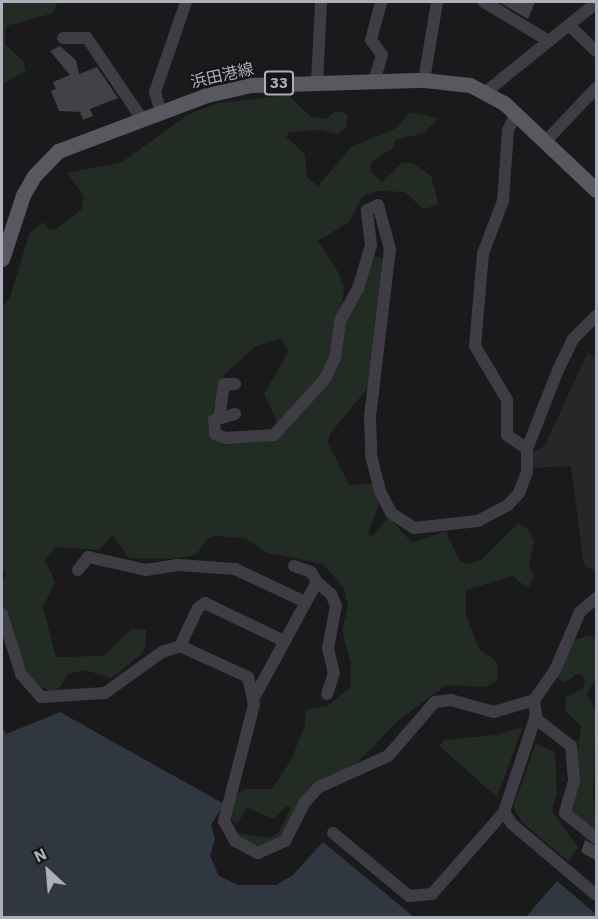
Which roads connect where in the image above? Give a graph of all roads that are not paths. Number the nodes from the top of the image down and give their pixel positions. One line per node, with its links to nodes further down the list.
1 (186, 2): 16 (street)
2 (321, 2): 13 (street)
3 (381, 2): 12 (street)
4 (437, 2): 11 (street)
5 (484, 2): 9 (street)
6 (597, 3): 7 (street)
7 (569, 25): 9 (street); 10 (street)
8 (63, 38): 18 (street)
9 (549, 41): 15 (street)
10 (597, 51)
11 (423, 80): 12 (main road, 浜田港線 / 33); 15 (main road, 浜田港線 / 33)
12 (374, 81): 13 (main road, 浜田港線 / 33)
13 (317, 82): 16 (main road, 浜田港線 / 33)
14 (597, 88): 19 (street)
15 (487, 91): 17 (main road, 浜田港線 / 33)
16 (161, 112): 18 (main road, 浜田港線 / 33)
17 (516, 113): 19 (main road, 浜田港線 / 33); 26 (street)
18 (142, 119): 21 (main road, 浜田港線 / 33)
19 (545, 142): 20 (main road, 浜田港線 / 33)
20 (595, 186)
21 (2, 259)
22 (597, 316): 26 (street)
23 (235, 384): 25 (street)
24 (235, 414): 25 (street)
25 (219, 417): 26 (street)
26 (527, 449)
27 (294, 566): 29 (street)
28 (78, 570): 31 (street)
29 (317, 582): 31 (street); 35 (street)
30 (597, 598): 37 (street)
31 (303, 601): 33 (street)
32 (2, 614): 34 (street)
33 (284, 641): 34 (street); 36 (street)
34 (180, 646): 36 (street)
35 (327, 694)
36 (255, 696): 37 (street)
37 (534, 700): 38 (street)
38 (535, 718): 39 (street); 41 (street)
39 (504, 812): 40 (street); 42 (street)
40 (333, 833)
41 (597, 838)
42 (597, 895)

